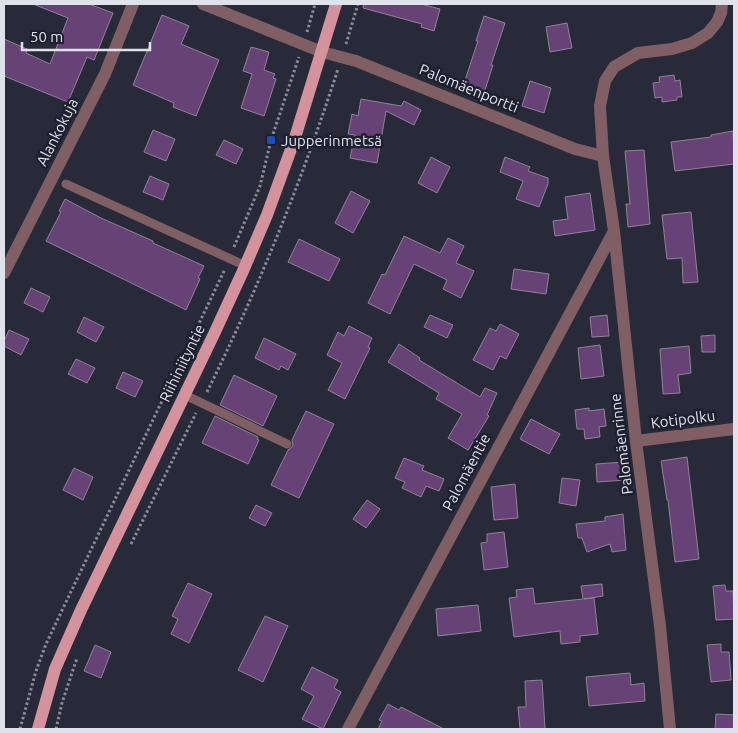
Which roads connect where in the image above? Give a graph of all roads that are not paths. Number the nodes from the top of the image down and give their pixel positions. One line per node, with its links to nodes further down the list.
1 (134, 4): 10 (street, Alankokuja)
2 (203, 4): 5 (street, Palomäenportti)
3 (336, 4): 5 (main road, Riihiniityntie)
4 (722, 4): 6 (street, Palomäenrinne)
5 (322, 52): 6 (street, Palomäenportti); 9 (main road, Riihiniityntie)
6 (603, 156): 8 (street, Palomäenrinne)
7 (66, 184): 9 (lane)
8 (614, 231): 13 (street, Palomäenrinne); 16 (street, Palomäentie)
9 (246, 266): 11 (main road, Riihiniityntie)
10 (4, 273)
11 (185, 395): 14 (lane); 15 (main road, Riihiniityntie)
12 (734, 429): 13 (street, Kotipolku)
13 (636, 441): 17 (street, Palomäenrinne)
14 (286, 444)
15 (38, 729)
16 (348, 729)
17 (670, 729)

